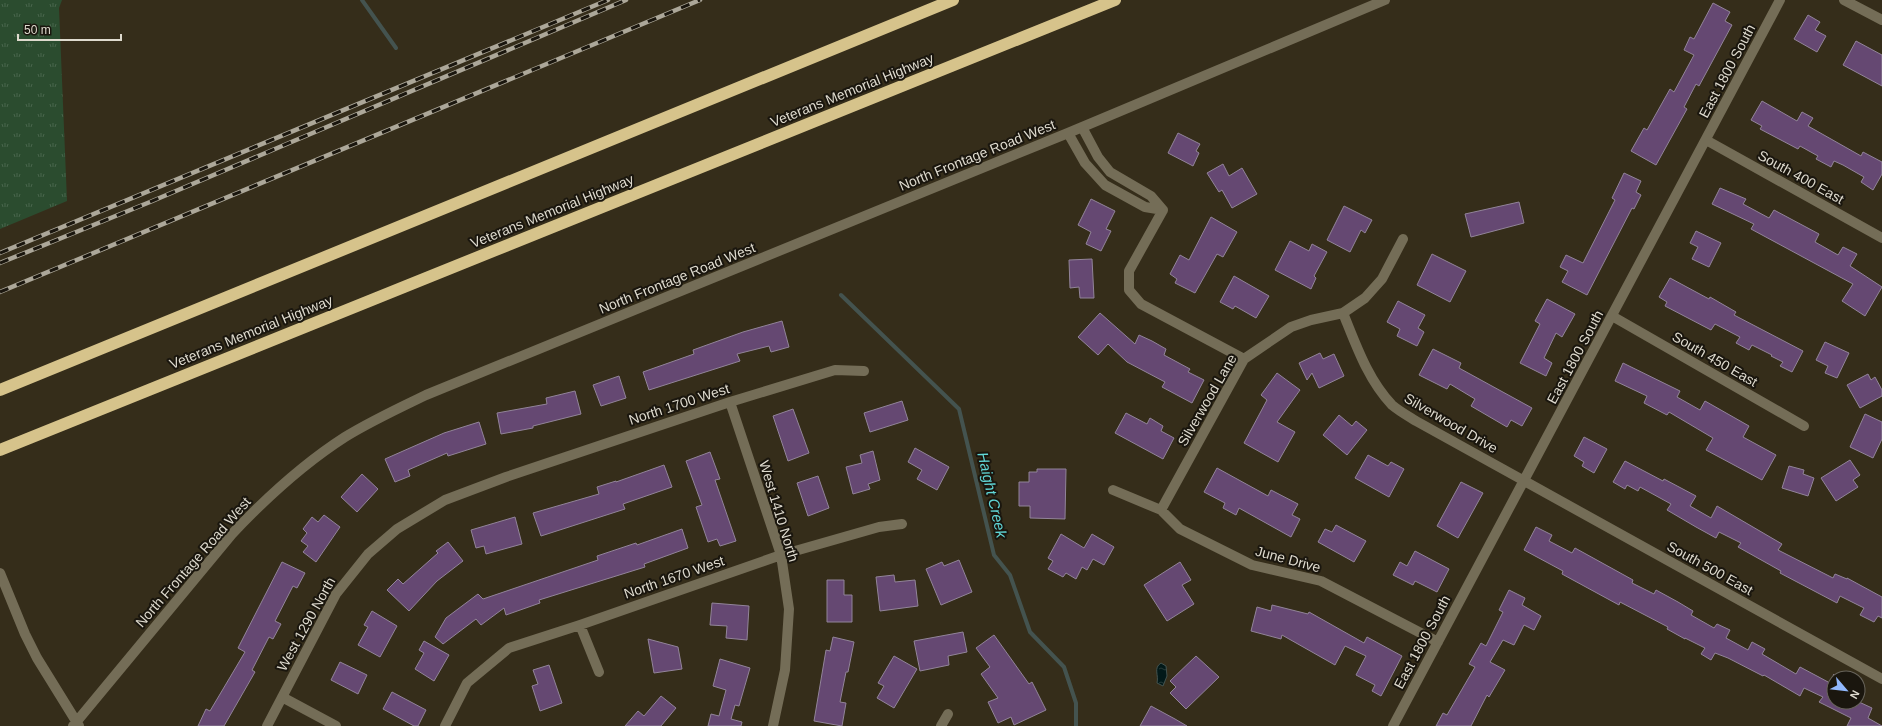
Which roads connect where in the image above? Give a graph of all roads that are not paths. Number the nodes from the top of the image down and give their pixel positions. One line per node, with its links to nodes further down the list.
1 (953, 0): 17 (highway)
2 (1115, 0): 20 (highway, Veterans Memorial Highway)
3 (1385, 0): 7 (street, North Frontage Road West)
4 (1780, 0): 9 (street, East 1800 South)
5 (1844, 0): 6 (street)
6 (1882, 20)
7 (1082, 127): 8 (street, North Frontage Road West); 10 (street)
8 (1068, 133): 10 (street); 34 (street, North Frontage Road West)
9 (1706, 140): 11 (street, South 400 East); 14 (street, East 1800 South)
10 (1163, 210): 15 (street)
11 (1882, 238)
12 (1404, 239): 13 (street, Silverwood Lane)
13 (1343, 313): 15 (street, Silverwood Lane); 22 (street, Silverwood Drive)
14 (1612, 316): 19 (street, South 450 East); 22 (street, East 1800 South)
15 (1244, 359): 24 (street, Silverwood Lane)
16 (864, 371): 18 (street, North 1700 West)
17 (0, 390)
18 (730, 402): 21 (street, North 1700 West); 26 (street, West 1410 North)
19 (1804, 426)
20 (0, 450)
21 (506, 477): 32 (street, West 1290 North)
22 (1524, 480): 29 (street, East 1800 South); 31 (street, South 500 East)
23 (1113, 490): 24 (street, June Drive)
24 (1161, 510): 29 (street, June Drive)
25 (902, 524): 26 (street, North 1670 West)
26 (781, 555): 28 (street, North 1670 West); 38 (street, West 1410 North)
27 (0, 573): 34 (street)
28 (580, 625): 30 (street); 37 (street, North 1670 West)
29 (1438, 642): 40 (street, East 1800 South)
30 (599, 672)
31 (1882, 679)
32 (282, 697): 35 (street, West 1290 North); 36 (street)
33 (948, 714): 39 (street)
34 (76, 724)
35 (267, 726)
36 (336, 726)
37 (444, 726)
38 (773, 726)
39 (941, 726)
40 (1393, 726)

